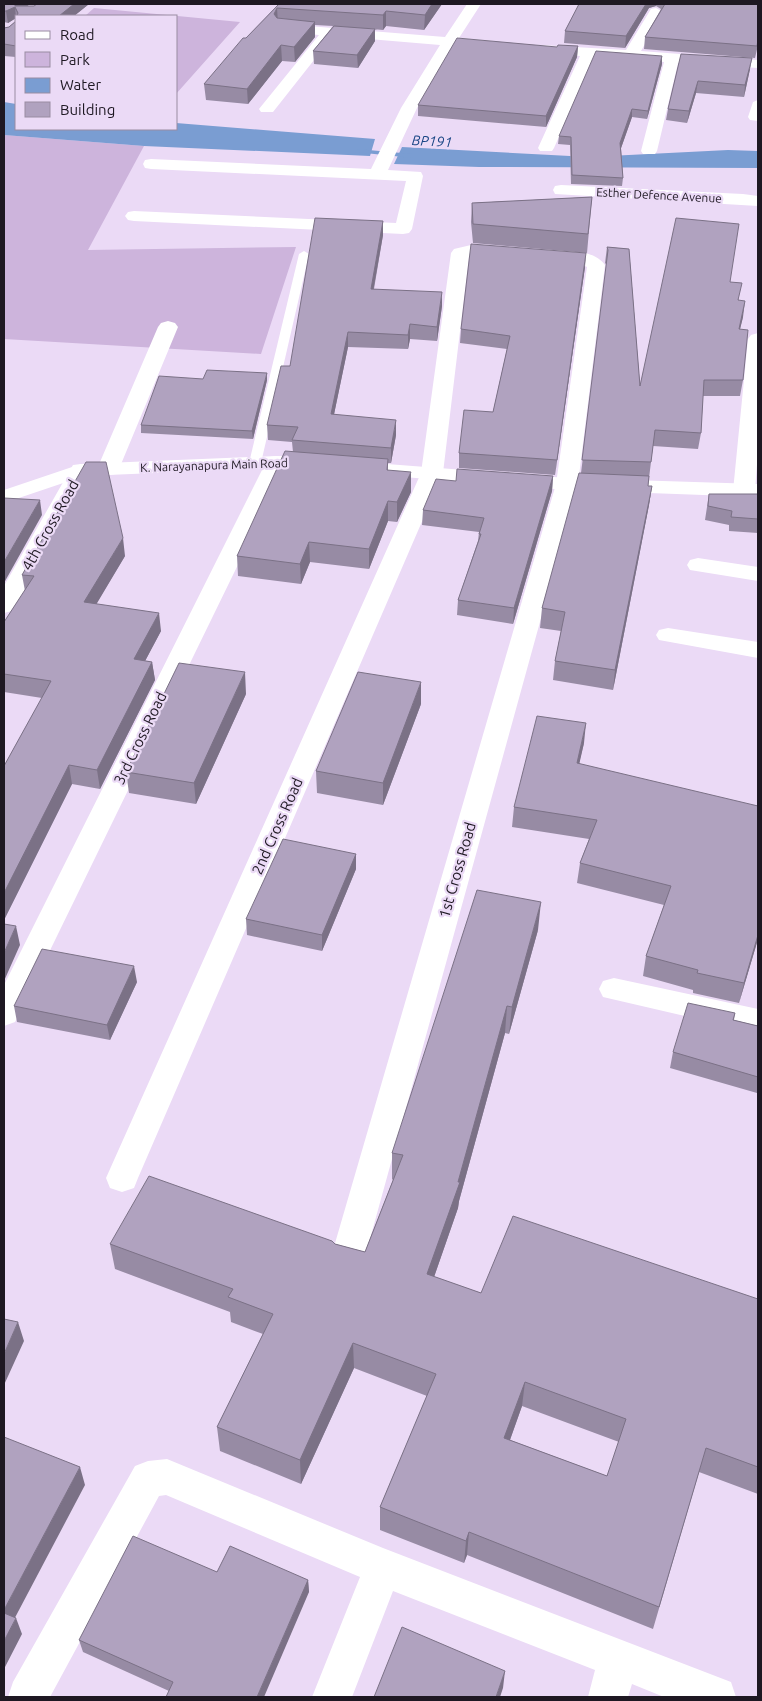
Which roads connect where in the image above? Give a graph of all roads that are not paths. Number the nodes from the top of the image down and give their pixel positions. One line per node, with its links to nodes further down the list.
1 (474, 4): 5 (street)
2 (656, 12): 9 (street)
3 (283, 28): 4 (street)
4 (329, 32): 5 (street); 12 (street)
5 (449, 42): 6 (street); 16 (street)
6 (505, 46)
7 (524, 48): 8 (street)
8 (590, 52): 9 (street); 13 (street)
9 (630, 55): 10 (street)
10 (672, 59): 11 (street); 14 (street)
11 (758, 64)
12 (268, 109)
13 (546, 148)
14 (649, 151)
15 (151, 164): 16 (street)
16 (380, 169): 19 (street)
17 (561, 190): 18 (street, Esther Defence Avenue)
18 (758, 202)
19 (134, 216)
20 (304, 254): 23 (lane)
21 (168, 327): 24 (street)
22 (758, 340): 28 (street)
23 (266, 462): 24 (street, K. Narayanapura Main Road); 26 (street, K. Narayanapura Main Road); 36 (street, 3rd Cross Road)
24 (108, 469): 25 (street, K. Narayanapura Main Road)
25 (81, 470): 29 (street, K. Narayanapura Main Road); 32 (street, 4th Cross Road)
26 (432, 473): 27 (street, K. Narayanapura Main Road); 27 (street, 2nd Cross Road); 38 (street, 2nd Cross Road)
27 (567, 484): 28 (street, K. Narayanapura Main Road); 39 (street, 1st Cross Road)
28 (751, 491)
29 (4, 497)
30 (698, 565): 31 (street)
31 (758, 574)
32 (4, 606)
33 (668, 635): 34 (street)
34 (758, 650)
35 (614, 989): 37 (street)
36 (4, 1014)
37 (758, 1021)
38 (122, 1178)
39 (348, 1257)
40 (383, 1567): 41 (street); 42 (street); 43 (street)
41 (613, 1679): 44 (street)
42 (28, 1697)
43 (332, 1697)
44 (716, 1697)

